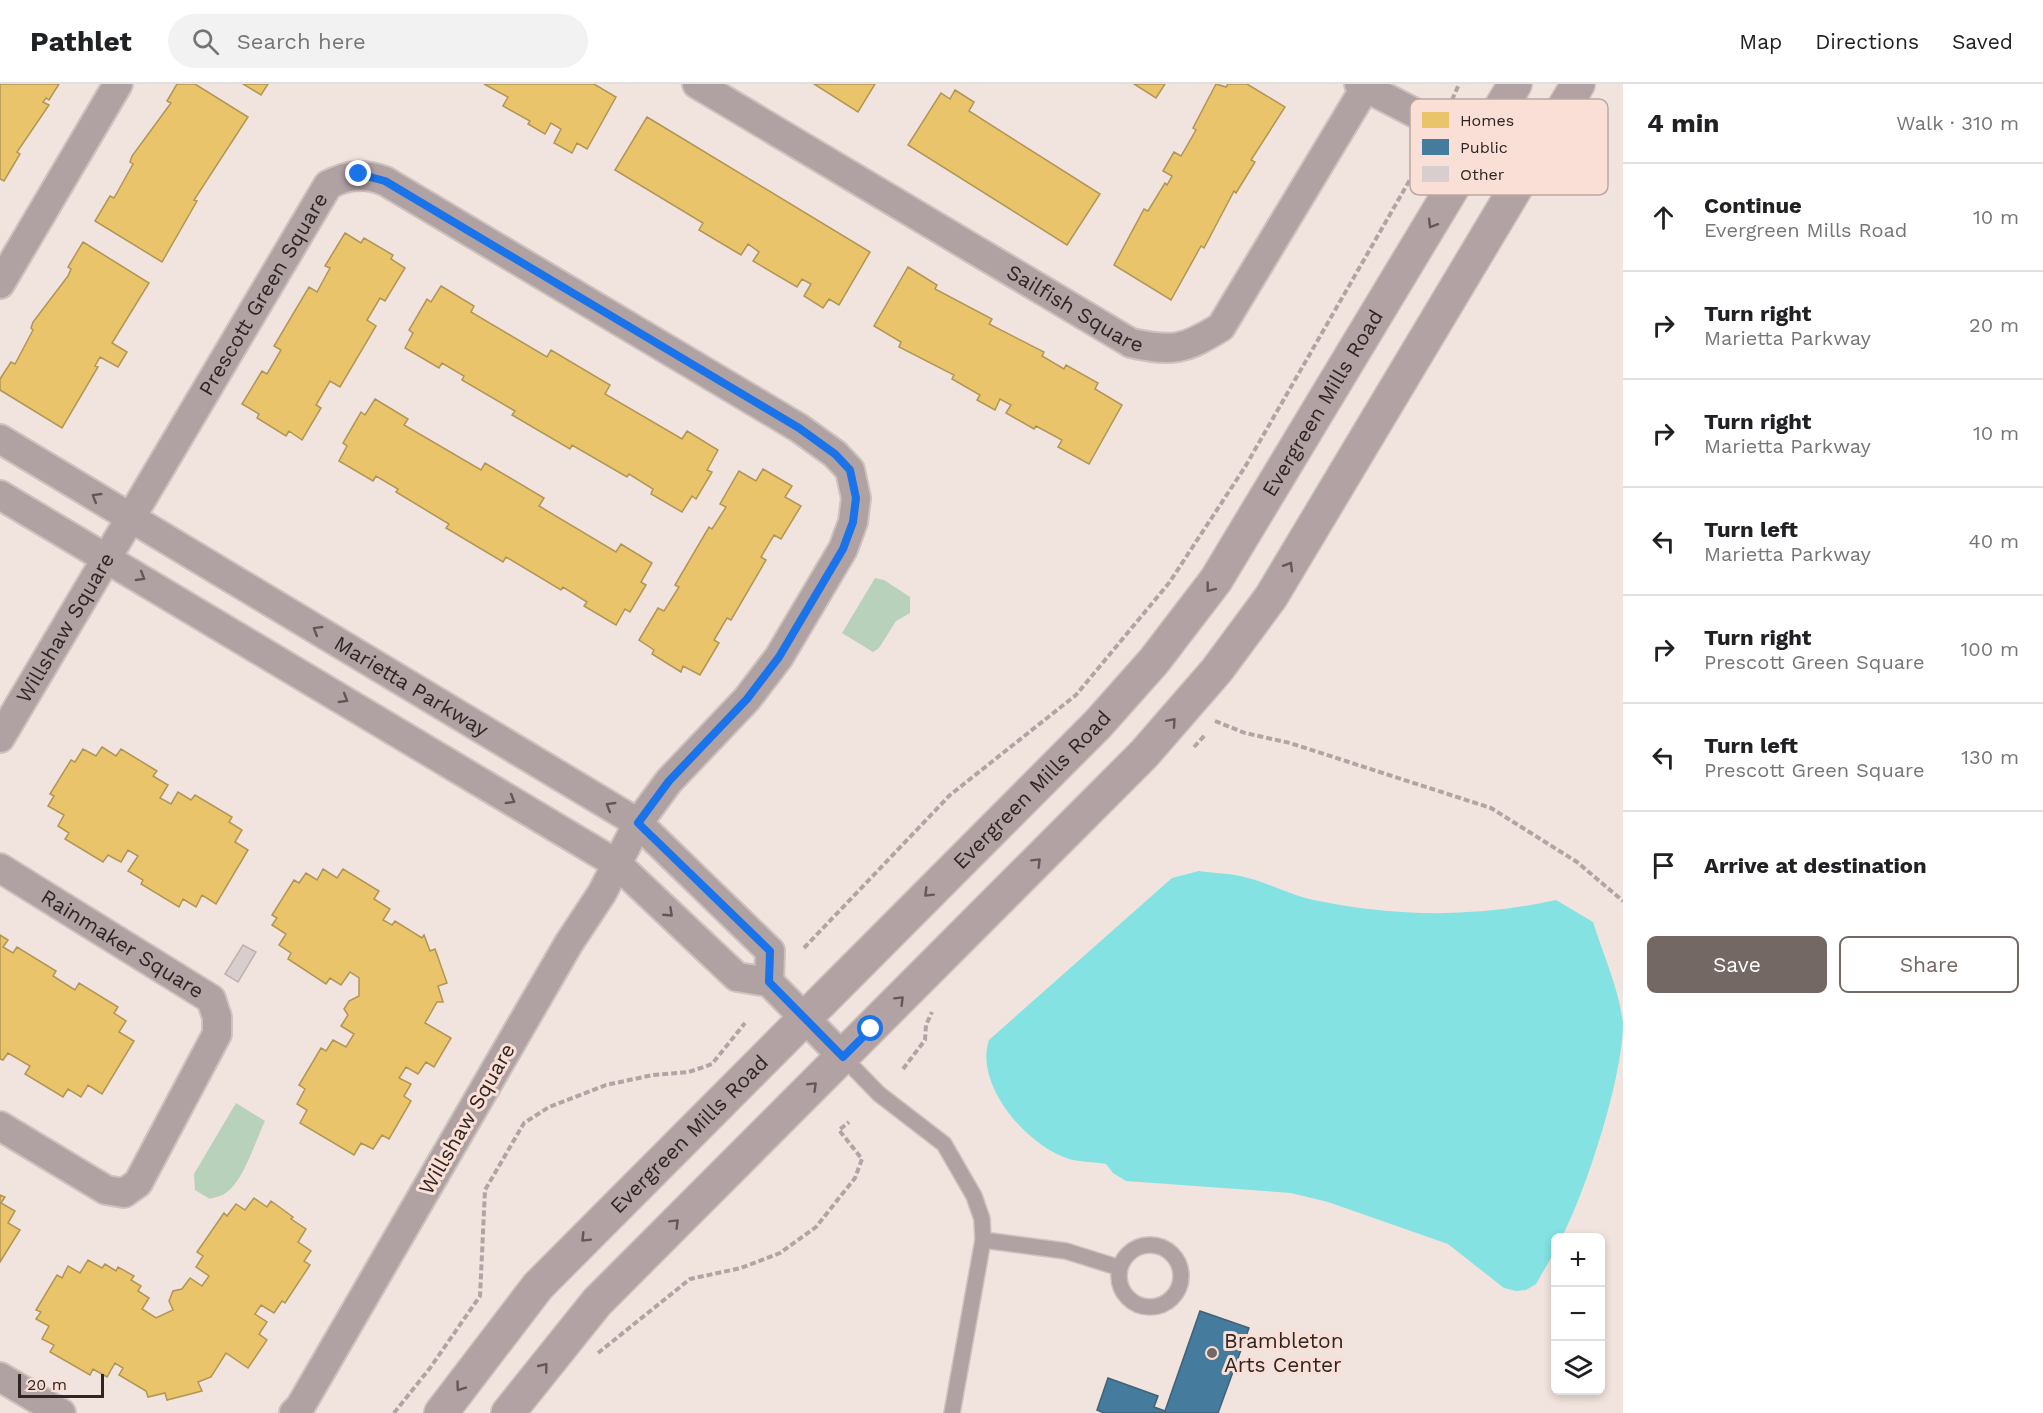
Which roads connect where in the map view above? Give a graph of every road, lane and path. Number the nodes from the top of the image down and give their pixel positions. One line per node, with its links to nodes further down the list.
1 (118, 84): 15 (street)
2 (697, 84): 7 (street, Sailfish Square)
3 (1459, 84): 8 (path)
4 (1515, 84): 9 (main road, Evergreen Mills Road)
5 (1578, 84): 10 (main road, one-way to 5)
6 (1362, 86): 7 (street, Sailfish Square); 11 (street)
7 (736, 94)
8 (1452, 99)
9 (1506, 99)
10 (1569, 99)
11 (1410, 111)
12 (1410, 183): 26 (path)
13 (1449, 195): 28 (main road, Evergreen Mills Road, one-way to 28)
14 (1512, 195): 30 (main road, one-way to 14)
15 (0, 284)
16 (0, 439): 18 (street, Marietta Parkway, one-way to 16)
17 (0, 495): 19 (street)
18 (130, 518): 19 (street, Willshaw Square); 22 (street, Marietta Parkway, one-way to 18); 22 (street, Prescott Green Square)
19 (107, 556): 21 (street, Willshaw Square); 23 (street, one-way to 23)
20 (1215, 721): 25 (path)
21 (0, 738)
22 (638, 823): 23 (street, Willshaw Square); 27 (street, Marietta Parkway)
23 (617, 864): 27 (street, one-way to 27); 38 (street, Willshaw Square)
24 (0, 868): 32 (street, Rainmaker Square)
25 (1623, 901)
26 (804, 948)
27 (769, 982): 28 (street)
28 (804, 1018): 30 (street); 40 (main road, Evergreen Mills Road, one-way to 40)
29 (745, 1023): 39 (path)
30 (843, 1057): 33 (lane); 41 (main road, one-way to 30)
31 (849, 1122): 35 (path)
32 (0, 1126)
33 (983, 1240): 34 (lane); 42 (lane)
34 (1120, 1268): 34 (lane)
35 (591, 1360)
36 (0, 1377): 37 (street)
37 (61, 1413)
38 (294, 1413)
39 (394, 1413)
40 (441, 1413)
41 (508, 1413)
42 (952, 1413)

